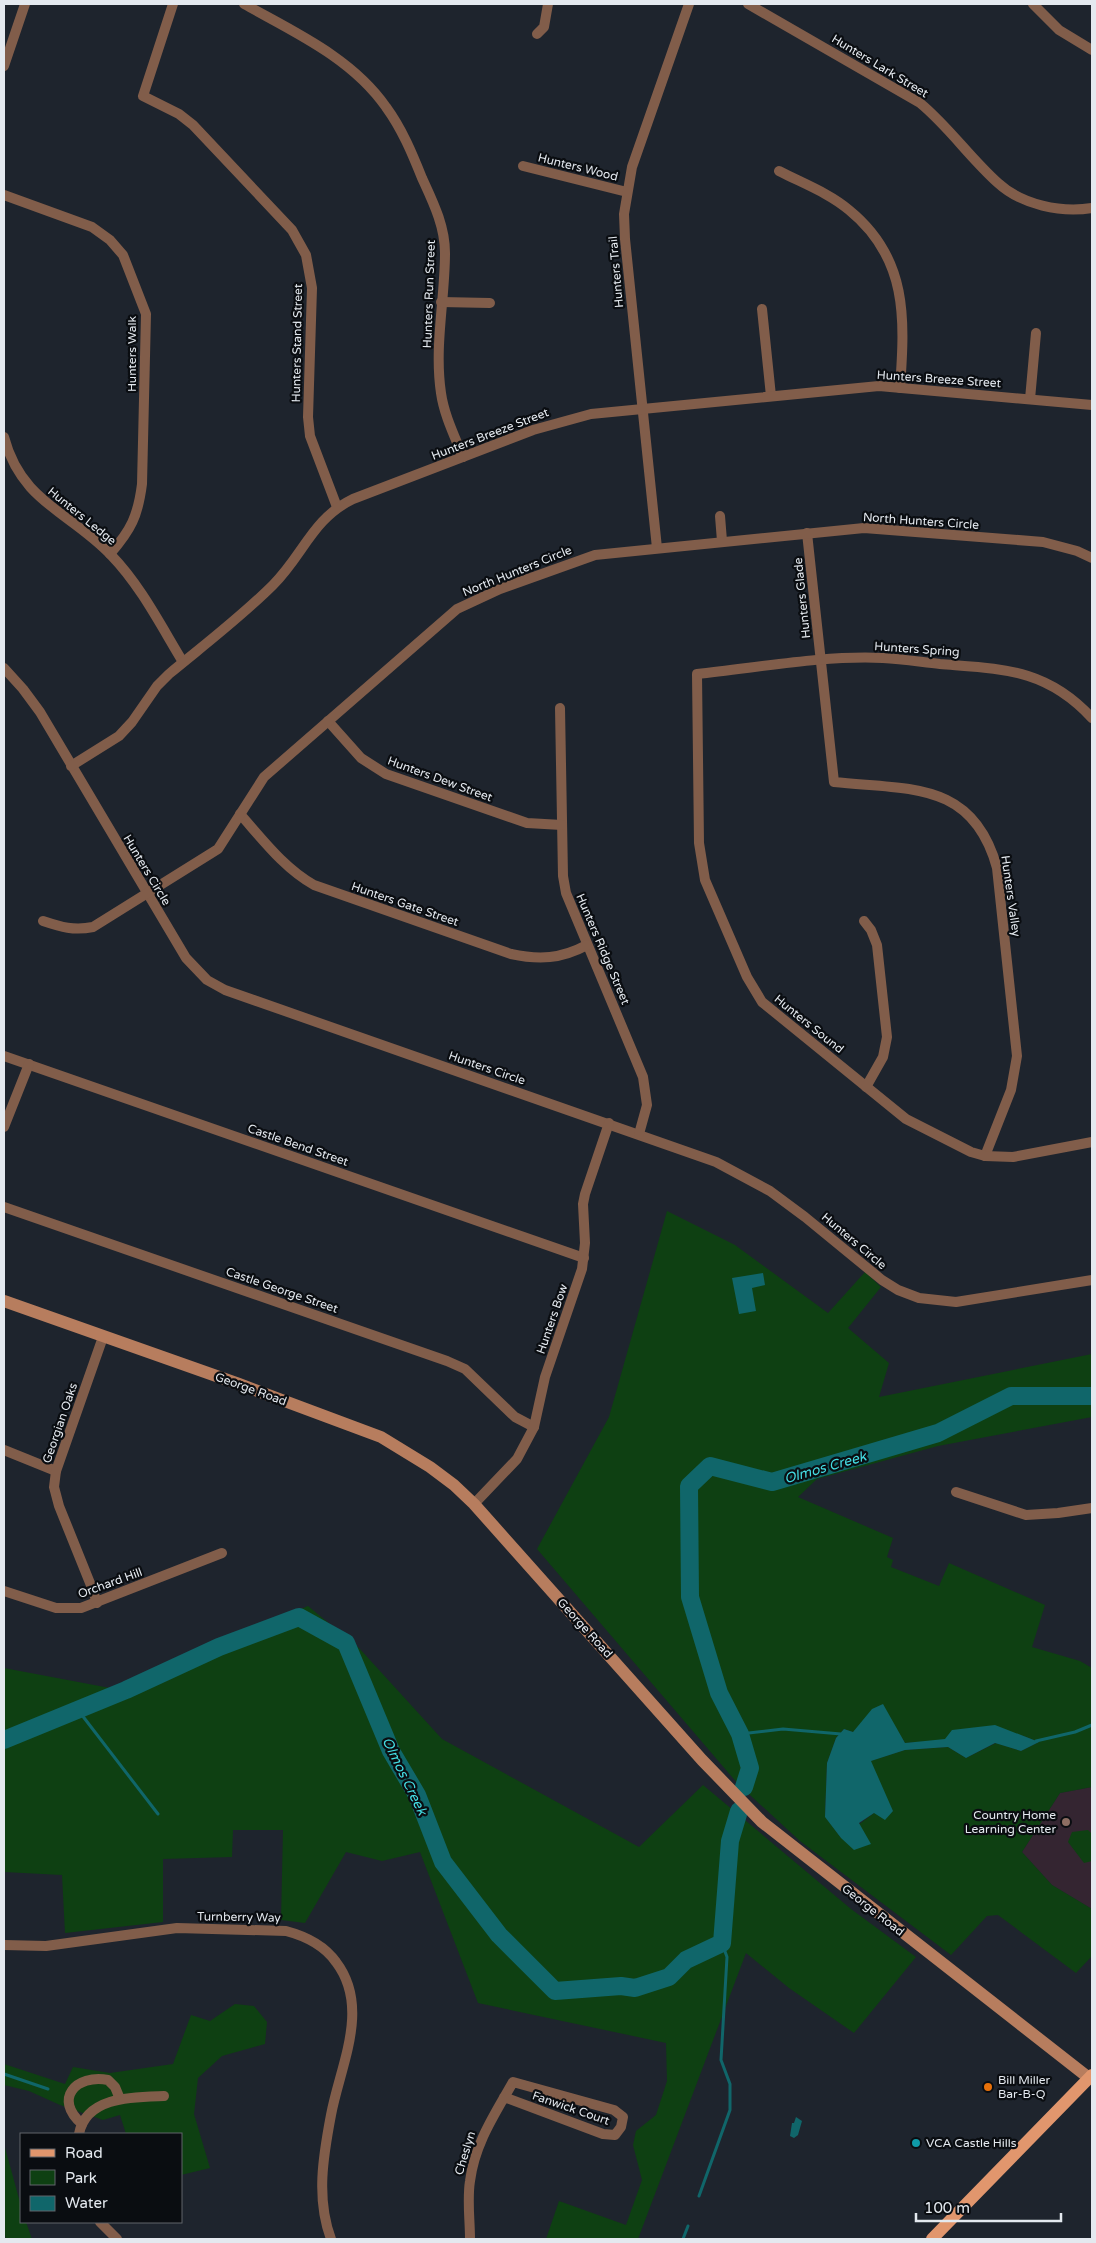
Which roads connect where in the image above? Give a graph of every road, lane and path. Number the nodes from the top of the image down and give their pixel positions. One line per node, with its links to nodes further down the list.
1 (26, 4): 10 (street)
2 (173, 4): 27 (street, Hunters Stand Street)
3 (244, 4): 16 (street, Hunters Run Street)
4 (548, 4): 8 (street)
5 (689, 4): 13 (street, Hunters Trail)
6 (748, 4): 15 (street, Hunters Lark Street)
7 (1033, 4): 9 (street)
8 (537, 34)
9 (1092, 50)
10 (4, 66)
11 (523, 166): 13 (street, Hunters Wood)
12 (779, 171): 20 (street)
13 (627, 192): 24 (street, Hunters Trail)
14 (4, 195): 32 (street, Hunters Walk)
15 (1092, 208)
16 (441, 302): 17 (street); 26 (street, Hunters Run Street)
17 (490, 303)
18 (762, 309): 21 (street)
19 (1036, 333): 22 (street)
20 (900, 388): 21 (street, Hunters Breeze Street); 22 (street, Hunters Breeze Street)
21 (771, 396): 24 (street, Hunters Breeze Street)
22 (1030, 399): 23 (street, Hunters Breeze Street)
23 (1092, 405)
24 (642, 409): 26 (street, Hunters Breeze Street); 31 (street, Hunters Trail)
25 (4, 437): 32 (street, Hunters Ledge)
26 (463, 458): 27 (street, Hunters Breeze Street)
27 (337, 507): 35 (street, Hunters Breeze Street)
28 (720, 516): 30 (street)
29 (807, 533): 30 (street, North Hunters Circle); 33 (street, North Hunters Circle); 34 (street, Hunters Glade)
30 (722, 541): 31 (street, North Hunters Circle)
31 (657, 548): 40 (street, North Hunters Circle)
32 (110, 554): 35 (street, Hunters Ledge)
33 (1092, 558)
34 (821, 661): 37 (street, Hunters Spring); 39 (street, Hunters Spring); 55 (street, Hunters Valley)
35 (183, 662): 41 (street, Hunters Breeze Street)
36 (4, 668): 41 (street, Hunters Circle)
37 (696, 674): 50 (street, Hunters Sound)
38 (560, 708): 43 (street, Hunters Ridge Street)
39 (1092, 718)
40 (328, 721): 42 (street, North Hunters Circle); 43 (street, Hunters Dew Street)
41 (71, 766): 44 (street, Hunters Circle)
42 (240, 814): 44 (street, North Hunters Circle); 47 (street, Hunters Gate Street)
43 (562, 825): 47 (street, Hunters Ridge Street)
44 (147, 894): 45 (street, North Hunters Circle); 51 (street, Hunters Circle)
45 (43, 921)
46 (864, 921): 50 (street)
47 (587, 946): 53 (street, Hunters Ridge Street)
48 (4, 1056): 49 (street, Castle Bend Street)
49 (29, 1064): 52 (street); 57 (street, Castle Bend Street)
50 (866, 1087): 55 (street, Hunters Sound)
51 (608, 1124): 53 (street, Hunters Circle); 57 (street, Hunters Bow)
52 (4, 1127)
53 (638, 1134): 58 (street, Hunters Circle)
54 (1092, 1142): 55 (street, Hunters Sound)
55 (985, 1156)
56 (4, 1207): 61 (street, Castle George Street)
57 (584, 1258): 61 (street, Hunters Bow)
58 (1092, 1280)
59 (4, 1301): 60 (street, George Road)
60 (103, 1337): 63 (street, Georgian Oaks); 65 (street, George Road)
61 (534, 1427): 65 (street, Hunters Bow)
62 (4, 1450): 63 (street)
63 (56, 1471): 69 (street, Georgian Oaks)
64 (956, 1492): 66 (street)
65 (474, 1504): 71 (street, George Road)
66 (1092, 1508)
67 (222, 1553): 69 (street, Orchard Hill)
68 (4, 1590): 69 (street, Orchard Hill)
69 (96, 1603)
70 (4, 1945): 79 (street, Turnberry Way)
71 (1091, 2078): 82 (main road)
72 (513, 2082): 74 (street, Cheslyn); 74 (street, Fanwick Court)
73 (164, 2096): 75 (street)
74 (504, 2097): 81 (street, Cheslyn)
75 (120, 2099): 76 (street); 76 (street)
76 (82, 2124): 77 (street)
77 (79, 2133)
78 (101, 2223): 80 (street)
79 (332, 2237)
80 (117, 2239)
81 (470, 2239)
82 (932, 2239)

